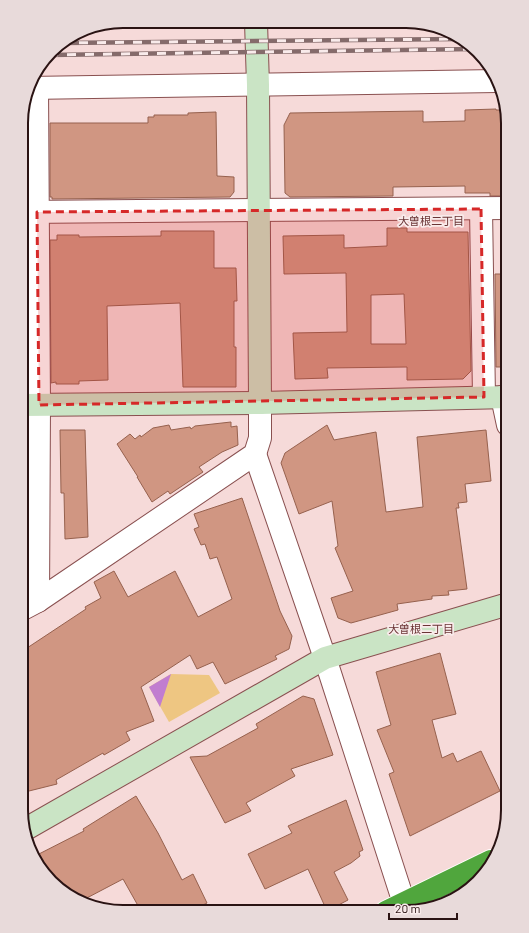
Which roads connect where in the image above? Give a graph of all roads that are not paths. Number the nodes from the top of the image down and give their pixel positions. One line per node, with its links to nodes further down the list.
1 (256, 28): 3 (street)
2 (491, 81): 3 (street)
3 (258, 85): 4 (street); 8 (street)
4 (35, 88)
5 (33, 92): 9 (street)
6 (501, 208): 7 (street)
7 (481, 209): 8 (street); 10 (street)
8 (259, 211): 9 (street); 11 (street)
9 (30, 212): 12 (street)
10 (498, 397): 11 (street)
11 (260, 402): 12 (street); 13 (street)
12 (30, 405): 14 (street)
13 (255, 454): 14 (street); 16 (street)
14 (30, 606)
15 (501, 606): 16 (street)
16 (325, 658): 17 (street); 19 (street)
17 (30, 827)
18 (484, 864): 20 (highway)
19 (394, 905)
20 (401, 905)

